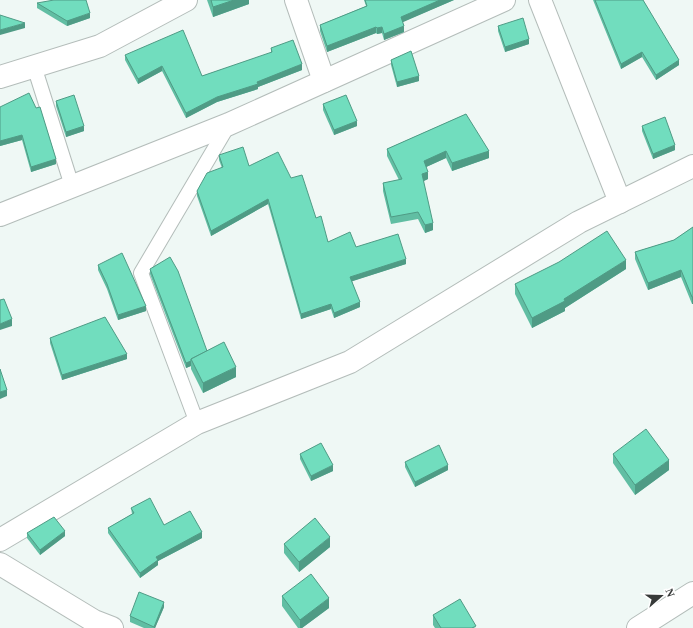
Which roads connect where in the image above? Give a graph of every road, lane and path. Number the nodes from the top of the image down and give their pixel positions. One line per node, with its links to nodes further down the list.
1 (186, 0): 5 (street)
2 (296, 0): 7 (street)
3 (504, 0): 7 (street)
4 (540, 0): 11 (street)
5 (34, 66): 6 (street); 10 (lane)
6 (0, 77)
7 (324, 81): 8 (street)
8 (229, 124): 10 (street); 13 (lane)
9 (693, 166): 11 (street)
10 (72, 186): 12 (street)
11 (620, 202): 13 (street)
12 (0, 215)
13 (197, 423): 14 (street)
14 (0, 540)
15 (0, 564): 17 (street)
16 (693, 593): 18 (street)
17 (100, 626)
18 (638, 628)

